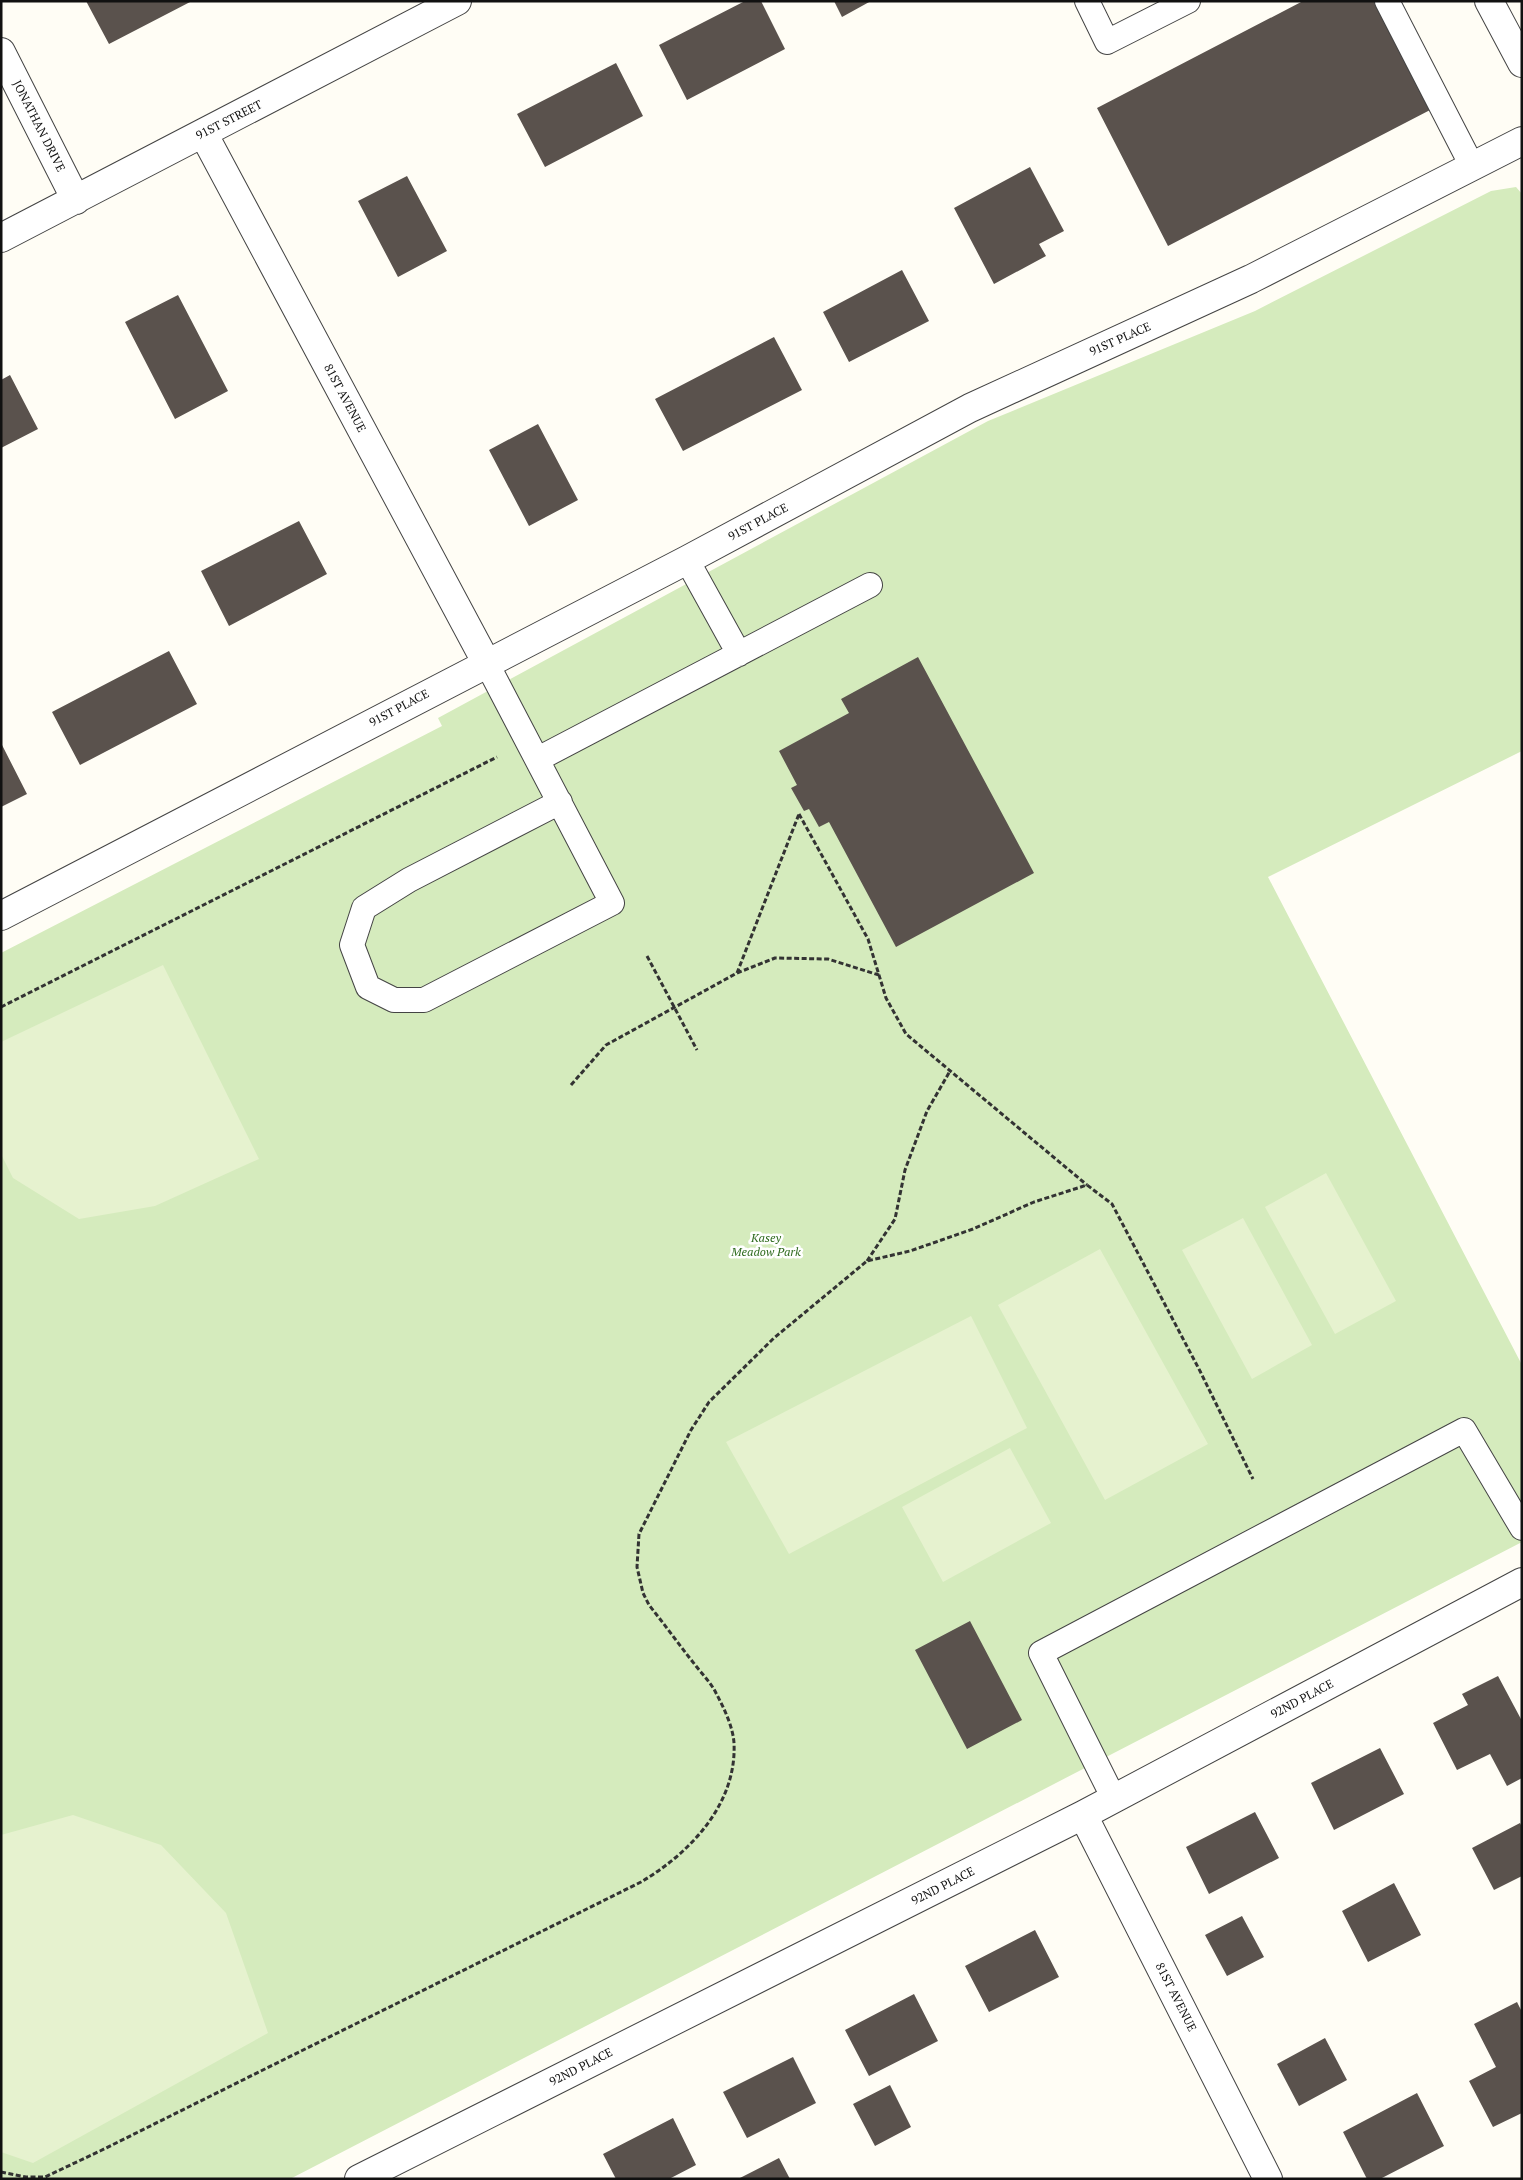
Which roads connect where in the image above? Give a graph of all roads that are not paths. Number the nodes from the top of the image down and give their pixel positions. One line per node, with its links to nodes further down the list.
1 (457, 1): 8 (street, 91ST STREET)
2 (1087, 1): 3 (lane)
3 (1188, 1)
4 (1387, 1): 10 (lane)
5 (1489, 1): 7 (street)
6 (1, 52): 11 (street, JONATHAN DRIVE)
7 (1522, 63)
8 (203, 133): 11 (street, 91ST STREET); 16 (street, 81ST AVENUE)
9 (1522, 141): 10 (street, 91ST PLACE)
10 (1472, 166): 13 (street, 91ST PLACE)
11 (76, 200): 12 (street, 91ST STREET)
12 (1, 238)
13 (687, 560): 15 (lane); 16 (street, 91ST PLACE)
14 (870, 585): 15 (lane)
15 (738, 654): 17 (lane)
16 (486, 662): 17 (lane); 19 (street, 91ST PLACE)
17 (534, 750): 18 (lane)
18 (560, 802): 18 (lane)
19 (1, 916)
20 (1522, 1528): 22 (lane)
21 (1522, 1582): 22 (street, 92ND PLACE)
22 (1114, 1799): 23 (street, 92ND PLACE)
23 (1083, 1816): 24 (street, 92ND PLACE); 25 (street, 81ST AVENUE)
24 (359, 2179)
25 (1268, 2179)

